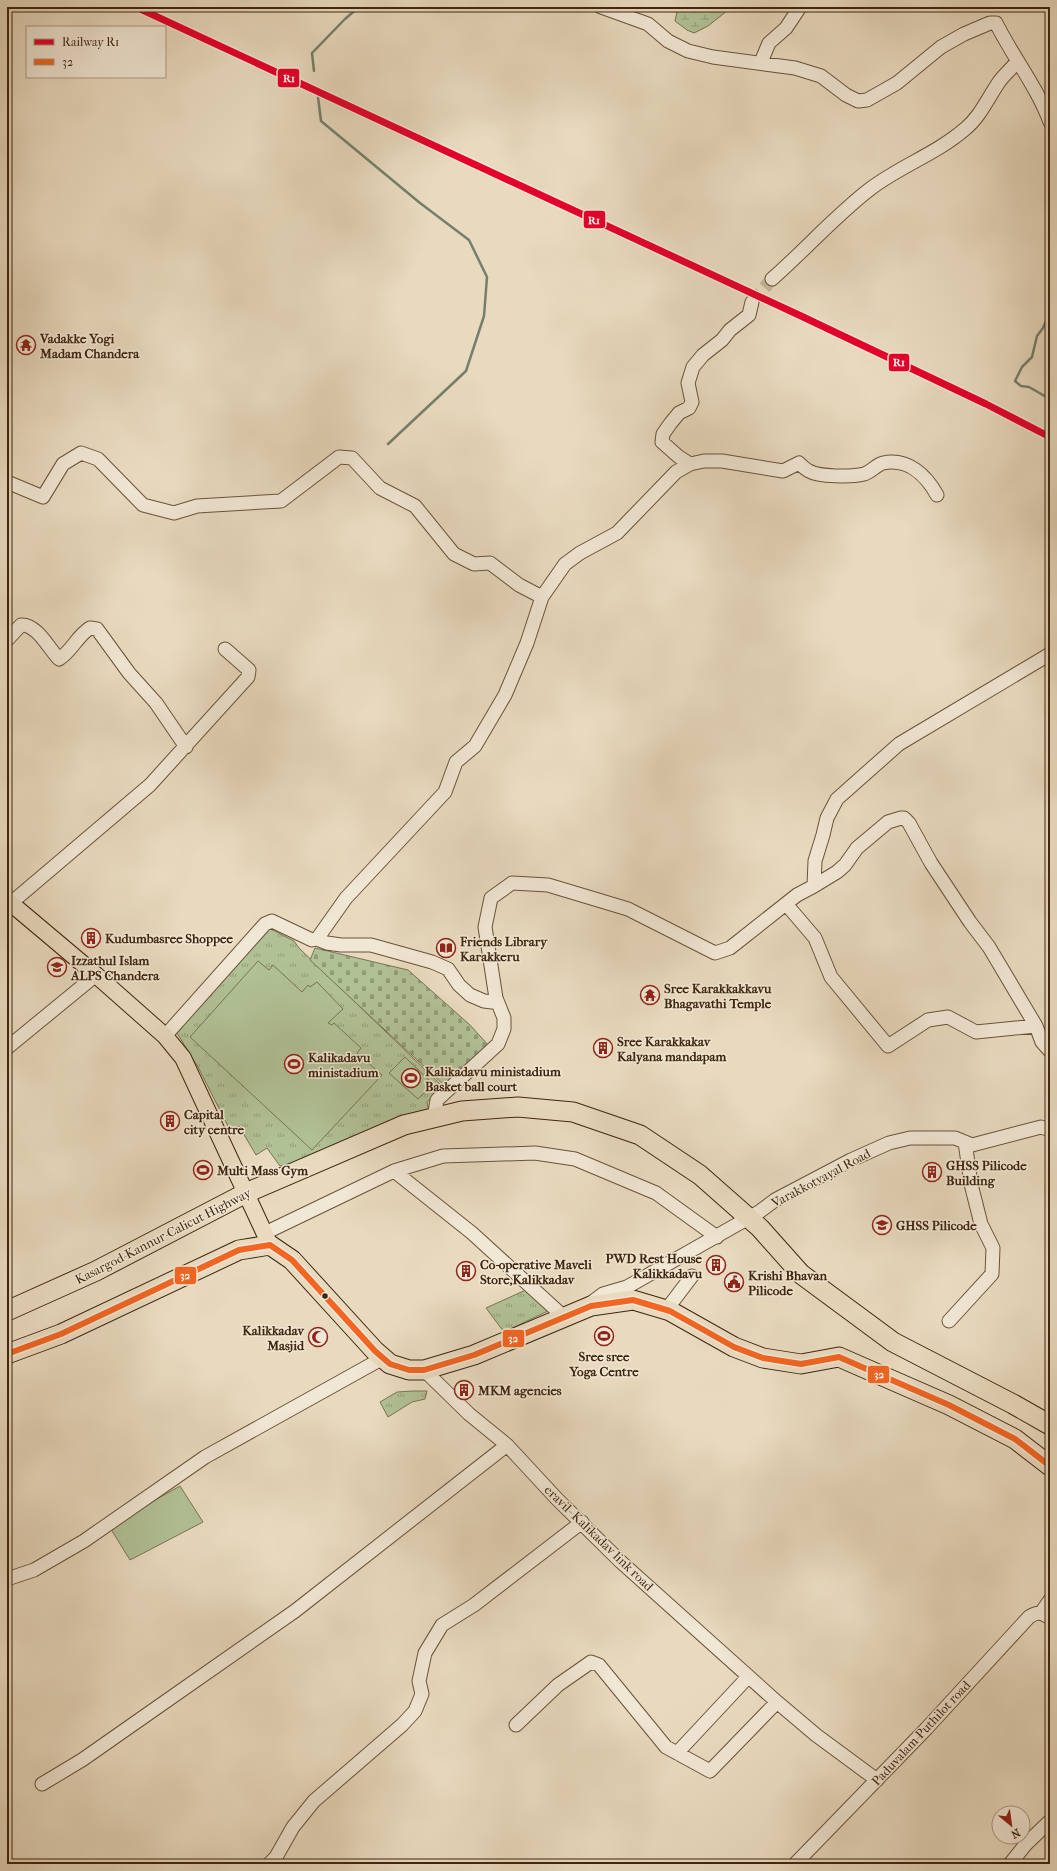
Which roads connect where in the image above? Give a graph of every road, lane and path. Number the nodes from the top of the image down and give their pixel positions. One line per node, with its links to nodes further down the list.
1 (601, 7): 3 (street)
2 (800, 7): 3 (street)
3 (761, 62): 4 (street)
4 (1017, 62): 5 (street); 6 (street)
5 (1050, 122)
6 (772, 279)
7 (752, 302): 8 (street)
8 (690, 464): 10 (street); 11 (street)
9 (7, 482): 11 (street)
10 (937, 495)
11 (542, 597): 19 (street)
12 (7, 640): 15 (street)
13 (225, 649): 15 (street)
14 (1050, 654): 16 (street)
15 (186, 747): 17 (street)
16 (814, 886): 18 (street); 22 (street)
17 (9, 901): 20 (main road)
18 (786, 904): 21 (street); 22 (street)
19 (317, 939): 21 (street); 23 (street)
20 (96, 975): 23 (main road); 24 (street)
21 (496, 998): 26 (street)
22 (1036, 1026): 25 (street)
23 (165, 1036): 30 (main road)
24 (7, 1048)
25 (1050, 1051)
26 (434, 1118): 30 (highway, Kasargod-Kannur-Calicut Highway); 31 (highway, Kasargod-Kannur-Calicut Highway)
27 (1047, 1125): 28 (street, Varakkotvayal Road)
28 (965, 1142): 31 (street, Varakkotvayal Road); 39 (street)
29 (394, 1171): 32 (street); 33 (street); 38 (street)
30 (246, 1194): 33 (main road); 36 (highway, Kasargod-Kannur-Calicut Highway)
31 (749, 1218): 32 (street, Varakkotvayal Road); 43 (highway, Kasargod-Kannur-Calicut Highway)
32 (717, 1237): 35 (street, Varakkotvayal Road)
33 (267, 1239): 40 (highway); 41 (highway)
34 (692, 1276): 37 (street)
35 (591, 1306): 37 (highway); 38 (highway)
36 (7, 1311)
37 (670, 1311): 45 (highway)
38 (564, 1317): 42 (highway)
39 (949, 1321)
40 (7, 1354)
41 (383, 1358): 42 (highway); 47 (street)
42 (424, 1370): 44 (street, eravil- Kalikadav link road)
43 (1050, 1425)
44 (507, 1445): 46 (street, eravil- Kalikadav link road); 55 (street)
45 (1050, 1466)
46 (582, 1522): 50 (street, eravil- Kalikadav link road); 57 (street)
47 (7, 1579)
48 (1050, 1600): 49 (street)
49 (1046, 1615): 54 (street, Paduvalam-Puthilot road)
50 (748, 1677): 51 (street, eravil- Kalikadav link road); 53 (street)
51 (777, 1702): 53 (street); 54 (street, eravil- Kalikadav link road)
52 (516, 1725): 53 (street)
53 (677, 1753)
54 (877, 1780): 58 (street, Paduvalam-Puthilot road)
55 (42, 1784)
56 (1050, 1821): 59 (street)
57 (269, 1864)
58 (795, 1864)
59 (1010, 1864)

